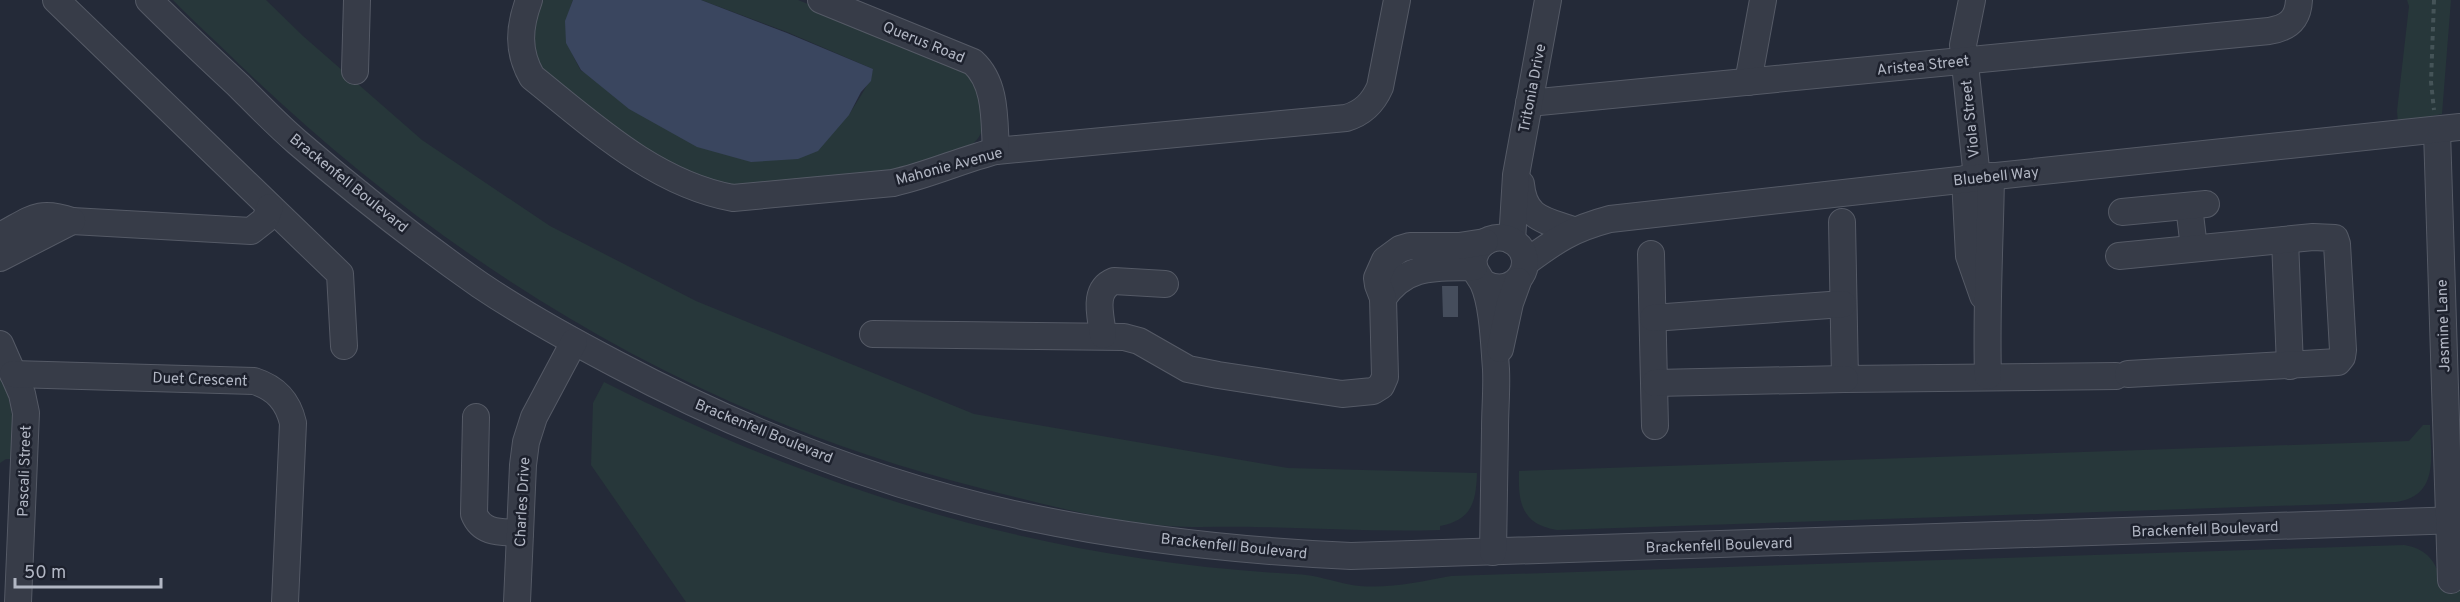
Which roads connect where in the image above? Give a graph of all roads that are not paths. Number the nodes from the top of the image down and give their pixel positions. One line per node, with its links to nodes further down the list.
1 (56, 0): 19 (street)
2 (357, 0): 12 (street)
3 (529, 0): 16 (street, Mahonie Avenue)
4 (820, 0): 16 (street, Querus Road)
5 (1396, 0): 16 (street, Mahonie Avenue)
6 (1548, 0): 14 (street, Tritonia Drive)
7 (1763, 0): 13 (street)
8 (1972, 0): 11 (street, Viola Street)
9 (2299, 0): 11 (street, Aristea Street)
10 (154, 4): 39 (street, Brackenfell Boulevard)
11 (1965, 61): 13 (street, Aristea Street); 18 (street, Viola Street)
12 (355, 71)
13 (1748, 82): 14 (street, Aristea Street)
14 (1529, 103): 17 (street, Tritonia Drive)
15 (2448, 129): 18 (street, Bluebell Way); 26 (street, Jasmine Lane)
16 (996, 151)
17 (1517, 168): 23 (street); 28 (street, Tritonia Drive)
18 (1977, 178): 23 (street, Bluebell Way); 45 (street, Viola Street)
19 (270, 207): 21 (street); 41 (street)
20 (2122, 212): 27 (street)
21 (72, 221): 24 (street); 31 (street)
22 (1842, 222): 35 (street)
23 (1566, 234): 28 (street)
24 (0, 236)
25 (2285, 240): 27 (street); 42 (street); 42 (street)
26 (2450, 241): 50 (street, Jasmine Lane)
27 (2194, 248): 30 (street)
28 (1508, 251): 32 (street); 32 (street); 34 (street); 43 (street)
29 (1651, 254): 36 (street)
30 (2119, 256)
31 (0, 258)
32 (1478, 275): 34 (street); 43 (street)
33 (1165, 284): 38 (street)
34 (1383, 297): 38 (street)
35 (1843, 304): 36 (street); 46 (street)
36 (1653, 318): 47 (street)
37 (873, 334): 38 (street)
38 (1103, 335)
39 (574, 342): 51 (street, Charles Drive); 52 (street, Brackenfell Boulevard)
40 (0, 344): 44 (street, Pascali Street)
41 (344, 346)
42 (2290, 366): 45 (street)
43 (1496, 370): 52 (street)
44 (13, 374): 53 (street, Pascali Street); 56 (street, Duet Crescent)
45 (1988, 376): 46 (street)
46 (1845, 380): 47 (street)
47 (1655, 383): 49 (street)
48 (476, 417): 51 (street)
49 (1655, 426)
50 (2454, 521): 52 (street, Brackenfell Boulevard); 54 (street, Jasmine Lane)
51 (520, 533): 57 (street, Charles Drive)
52 (1493, 552)
53 (10, 568): 55 (street, Pascali Street)
54 (2451, 580)
55 (18, 602)
56 (285, 602)
57 (517, 602)

